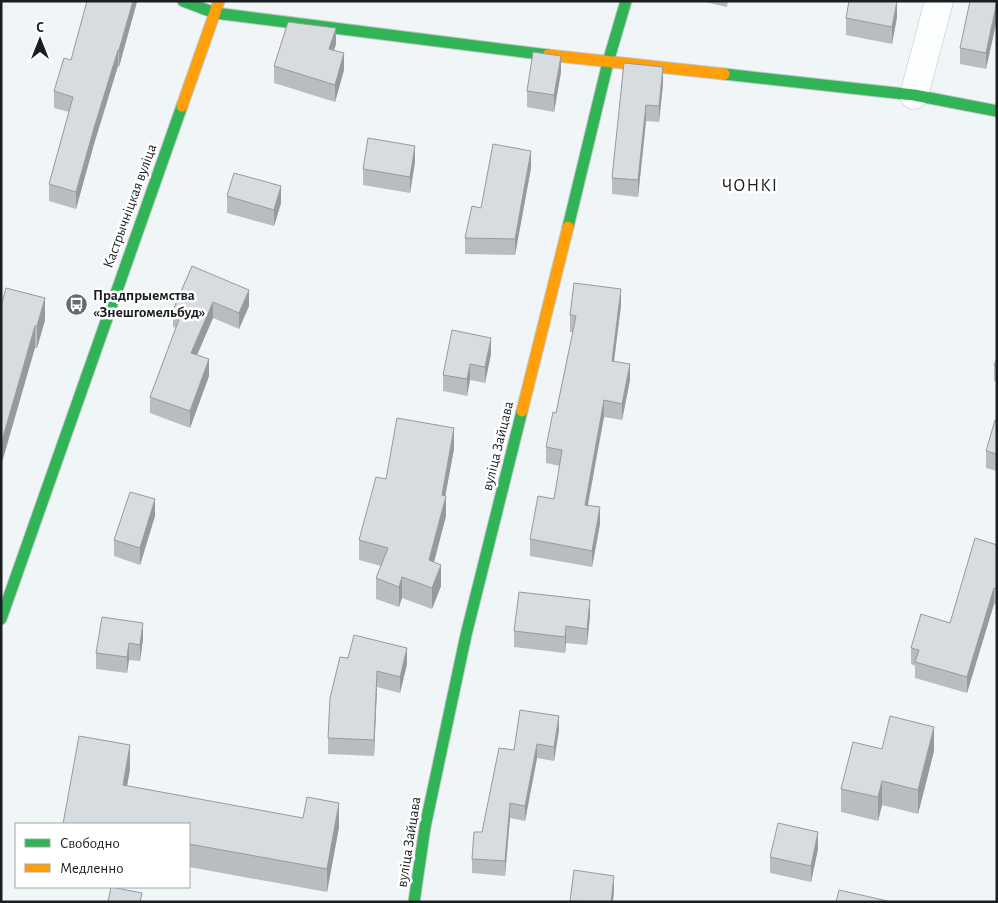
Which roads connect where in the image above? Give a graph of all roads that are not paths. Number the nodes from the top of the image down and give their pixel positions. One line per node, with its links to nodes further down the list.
1 (183, 1): 5 (street)
2 (219, 1): 5 (street, Кастрычніцкая вуліца)
3 (626, 1): 6 (street, вуліца Зайцава)
4 (939, 1): 7 (street)
5 (215, 13): 6 (street); 9 (street, Кастрычніцкая вуліца)
6 (608, 62): 7 (street); 10 (street, вуліца Зайцава)
7 (914, 95): 8 (street)
8 (997, 111)
9 (1, 619)
10 (414, 902)

